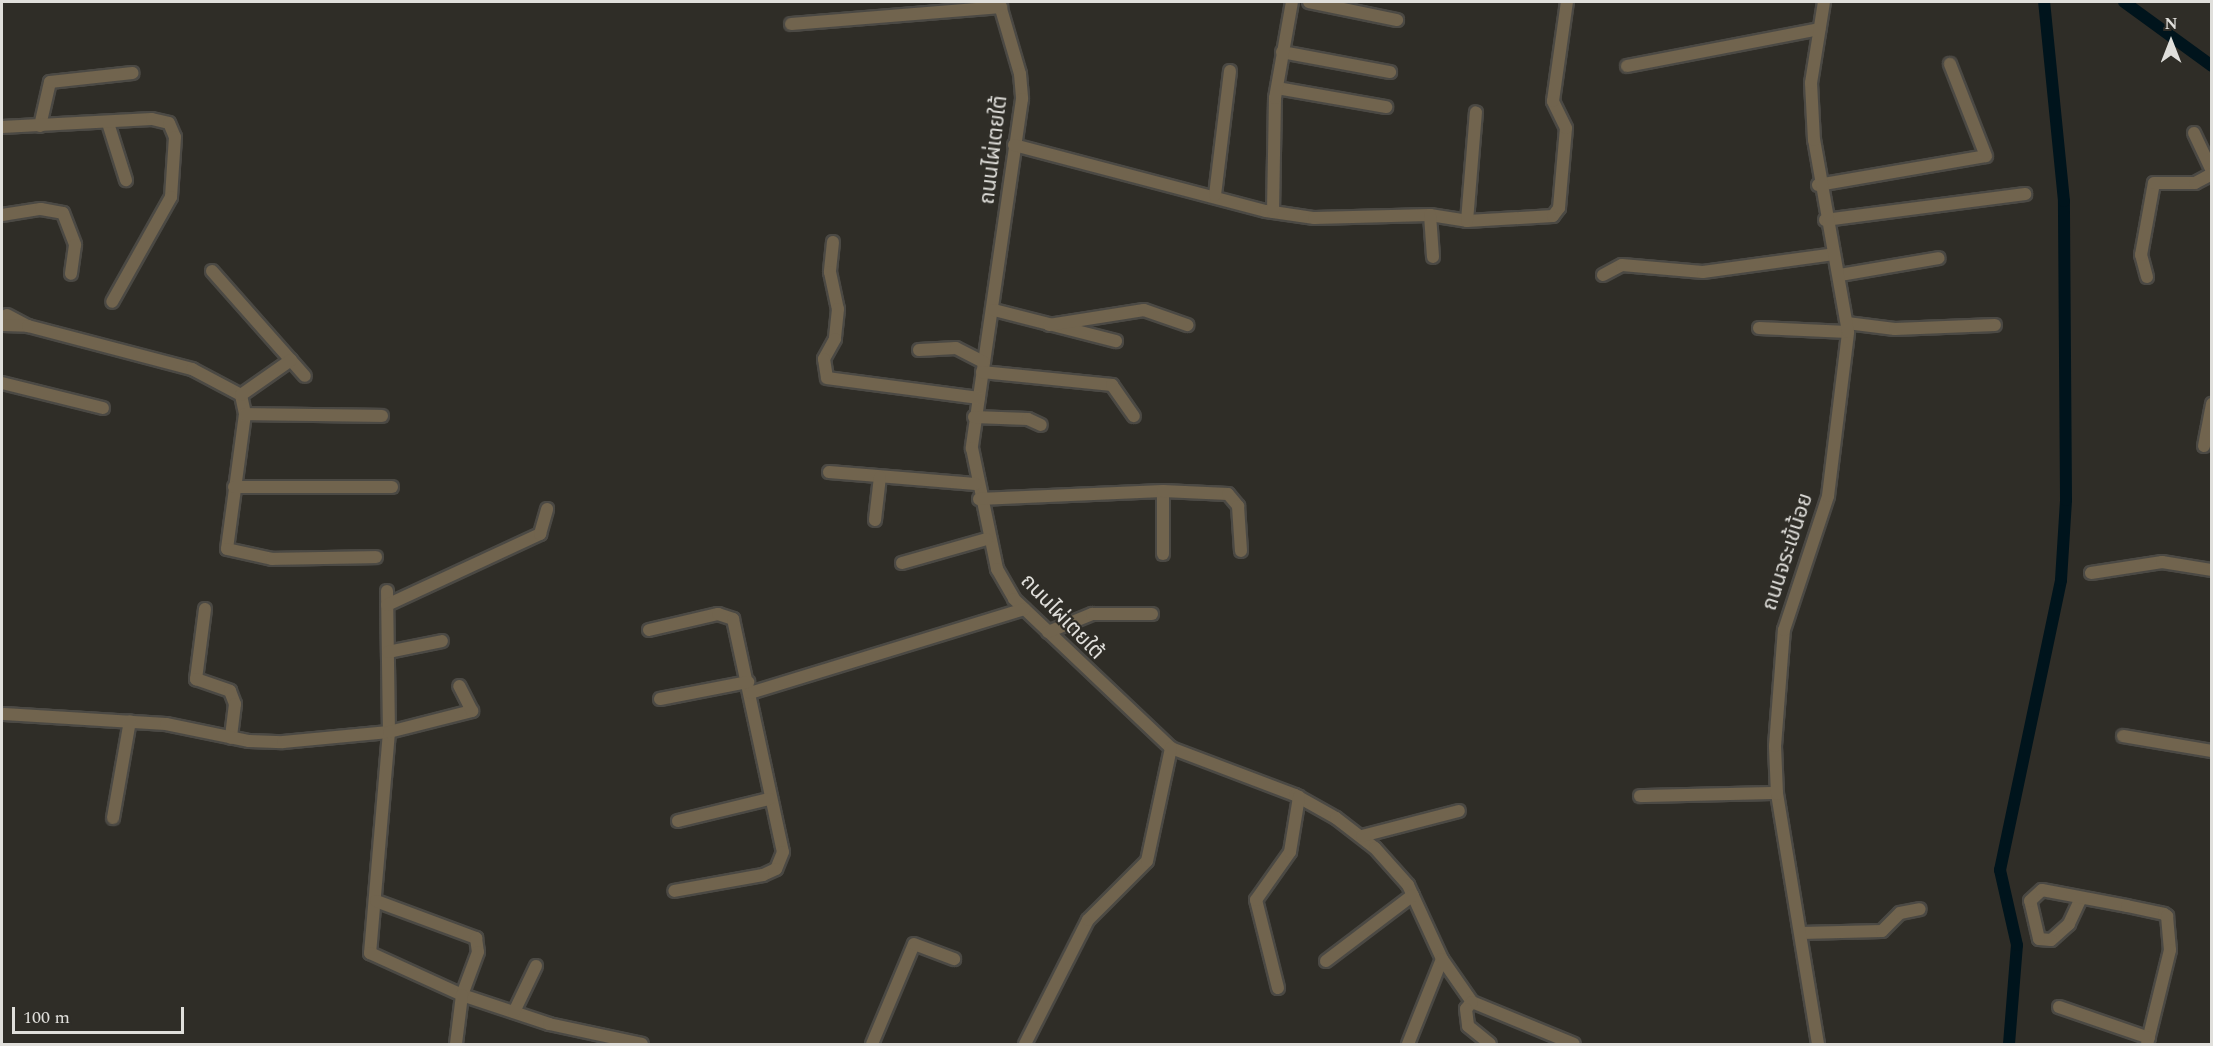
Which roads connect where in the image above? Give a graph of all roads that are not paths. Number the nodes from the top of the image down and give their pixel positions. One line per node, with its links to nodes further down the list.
1 (1292, 2): 9 (street)
2 (1309, 2): 6 (street)
3 (1567, 2): 32 (street)
4 (1824, 2): 8 (street, ถนนจระเข้น้อย)
5 (1000, 4): 7 (street); 22 (street, ถนนไผ่เตยใต้)
6 (1397, 20)
7 (791, 24)
8 (1819, 29): 11 (street); 25 (street, ถนนจระเข้น้อย)
9 (1282, 52): 13 (street); 15 (street)
10 (1950, 64): 25 (street)
11 (1627, 66)
12 (1230, 71): 27 (street)
13 (1390, 72)
14 (133, 73): 19 (street)
15 (1277, 88): 16 (street); 28 (street)
16 (1386, 107)
17 (1476, 112): 32 (street)
18 (108, 123): 19 (street); 24 (street); 42 (street)
19 (40, 126): 20 (street)
20 (2, 127)
21 (2194, 133): 23 (street)
22 (1014, 145): 27 (street); 43 (street, ถนนไผ่เตยใต้)
23 (2211, 173): 41 (street)
24 (126, 180)
25 (1818, 184): 31 (street, ถนนจระเข้น้อย)
26 (2025, 194): 31 (street)
27 (1215, 195): 28 (street)
28 (1273, 212): 30 (street)
29 (2, 215): 38 (street)
30 (1430, 215): 32 (street); 35 (street)
31 (1825, 220): 34 (street, ถนนจระเข้น้อย)
32 (1467, 221)
33 (833, 242): 57 (street)
34 (1834, 254): 39 (street); 40 (street, ถนนจระเข้น้อย)
35 (1433, 257)
36 (1939, 258): 40 (street)
37 (212, 271): 52 (street)
38 (71, 274)
39 (1603, 275)
40 (1840, 275): 49 (street, ถนนจระเข้น้อย)
41 (2147, 277)
42 (112, 302)
43 (994, 310): 46 (street); 53 (street, ถนนไผ่เตยใต้)
44 (5, 320): 56 (street)
45 (1995, 325): 49 (street)
46 (1048, 326): 47 (street); 50 (street)
47 (1187, 326)
48 (1759, 328): 49 (street)
49 (1848, 328): 101 (street, ถนนจระเข้น้อย)
50 (1116, 341)
51 (919, 350): 53 (street)
52 (291, 360): 54 (street); 56 (street)
53 (983, 367): 57 (street, ถนนไผ่เตยใต้); 62 (street)
54 (305, 376)
55 (2, 383): 59 (street)
56 (242, 395): 60 (street)
57 (979, 398): 63 (street, ถนนไผ่เตยใต้)
58 (2211, 404): 65 (street)
59 (103, 408)
60 (245, 414): 61 (street); 70 (street)
61 (382, 416)
62 (1134, 416)
63 (974, 417): 64 (street); 68 (street, ถนนไผ่เตยใต้)
64 (1041, 425)
65 (2204, 446)
66 (829, 472): 67 (street)
67 (880, 477): 68 (street); 74 (street)
68 (976, 484): 72 (street, ถนนไผ่เตยใต้)
69 (393, 486): 70 (street)
70 (234, 487): 78 (street)
71 (1163, 490): 72 (street); 76 (street); 77 (street)
72 (979, 499): 75 (street, ถนนไผ่เตยใต้)
73 (547, 510): 83 (street)
74 (875, 520)
75 (987, 539): 79 (street); 85 (street, ถนนไผ่เตยใต้)
76 (1241, 551)
77 (1163, 554)
78 (376, 557)
79 (902, 563)
80 (2211, 570): 81 (street)
81 (2091, 573)
82 (387, 591): 83 (street)
83 (387, 605): 90 (street)
84 (205, 609): 98 (street)
85 (1024, 609): 88 (street, ถนนไผ่เตยใต้); 92 (street)
86 (1152, 614): 88 (street)
87 (649, 630): 92 (street)
88 (1048, 632): 99 (street, ถนนไผ่เตยใต้)
89 (442, 641): 90 (street)
90 (388, 652): 96 (street)
91 (459, 686): 96 (street)
92 (749, 688): 93 (street); 104 (street)
93 (660, 699)
94 (4, 714): 95 (street)
95 (130, 721): 98 (street); 106 (street)
96 (389, 732): 98 (street); 112 (street)
97 (2123, 736): 100 (street)
98 (231, 738)
99 (1172, 748): 103 (street, ถนนไผ่เตยใต้); 128 (street)
100 (2211, 751)
101 (1777, 793): 102 (street); 114 (street, ถนนจระเข้น้อย)
102 (1640, 796)
103 (1299, 797): 108 (street, ถนนไผ่เตยใต้); 119 (street)
104 (769, 799): 107 (street); 109 (street)
105 (1459, 811): 108 (street)
106 (113, 818)
107 (678, 821)
108 (1362, 836): 110 (street, ถนนไผ่เตยใต้)
109 (674, 891)
110 (1413, 896): 116 (street, ถนนไผ่เตยใต้); 117 (street)
111 (2081, 898): 111 (street); 124 (street)
112 (376, 901): 120 (street); 120 (street)
113 (1920, 909): 114 (street)
114 (1802, 933): 132 (street, ถนนจระเข้น้อย)
115 (954, 959): 127 (street)
116 (1442, 959): 121 (street, ถนนไผ่เตยใต้); 129 (street)
117 (1326, 961)
118 (536, 966): 123 (street)
119 (1278, 988)
120 (462, 995): 123 (street); 125 (street)
121 (1472, 1002): 130 (street); 131 (street)
122 (2059, 1007): 124 (street)
123 (514, 1012): 126 (street)
124 (2148, 1041)
125 (456, 1044)
126 (642, 1044)
127 (872, 1044)
128 (1025, 1044)
129 (1408, 1044)
130 (1490, 1044)
131 (1574, 1044)
132 (1818, 1044)

